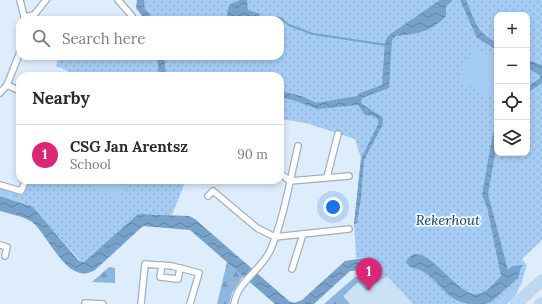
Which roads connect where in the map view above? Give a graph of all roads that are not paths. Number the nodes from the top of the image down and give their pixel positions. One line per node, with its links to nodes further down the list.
1 (20, 0): 4 (street)
2 (46, 0): 5 (street)
3 (118, 0): 6 (street)
4 (23, 16)
5 (32, 16)
6 (132, 16)
7 (17, 60): 8 (street)
8 (7, 85): 9 (street); 10 (street)
9 (16, 89)
10 (0, 93)
11 (338, 134): 15 (street)
12 (298, 146): 16 (street)
13 (284, 176): 16 (street)
14 (349, 176): 15 (street)
15 (327, 177): 16 (street)
16 (290, 181): 22 (street)
17 (24, 184): 18 (street)
18 (0, 185)
19 (208, 196): 22 (street)
20 (349, 229): 21 (street)
21 (303, 234): 22 (street); 27 (street)
22 (275, 237): 35 (street)
23 (0, 245): 24 (street)
24 (5, 256)
25 (162, 265): 26 (street); 26 (street); 33 (street)
26 (180, 268): 34 (street)
27 (292, 269)
28 (542, 280): 30 (highway)
29 (527, 283): 30 (highway)
30 (518, 302)
31 (85, 303): 32 (street)
32 (103, 304)
33 (142, 304)
34 (190, 304)
35 (234, 304)

